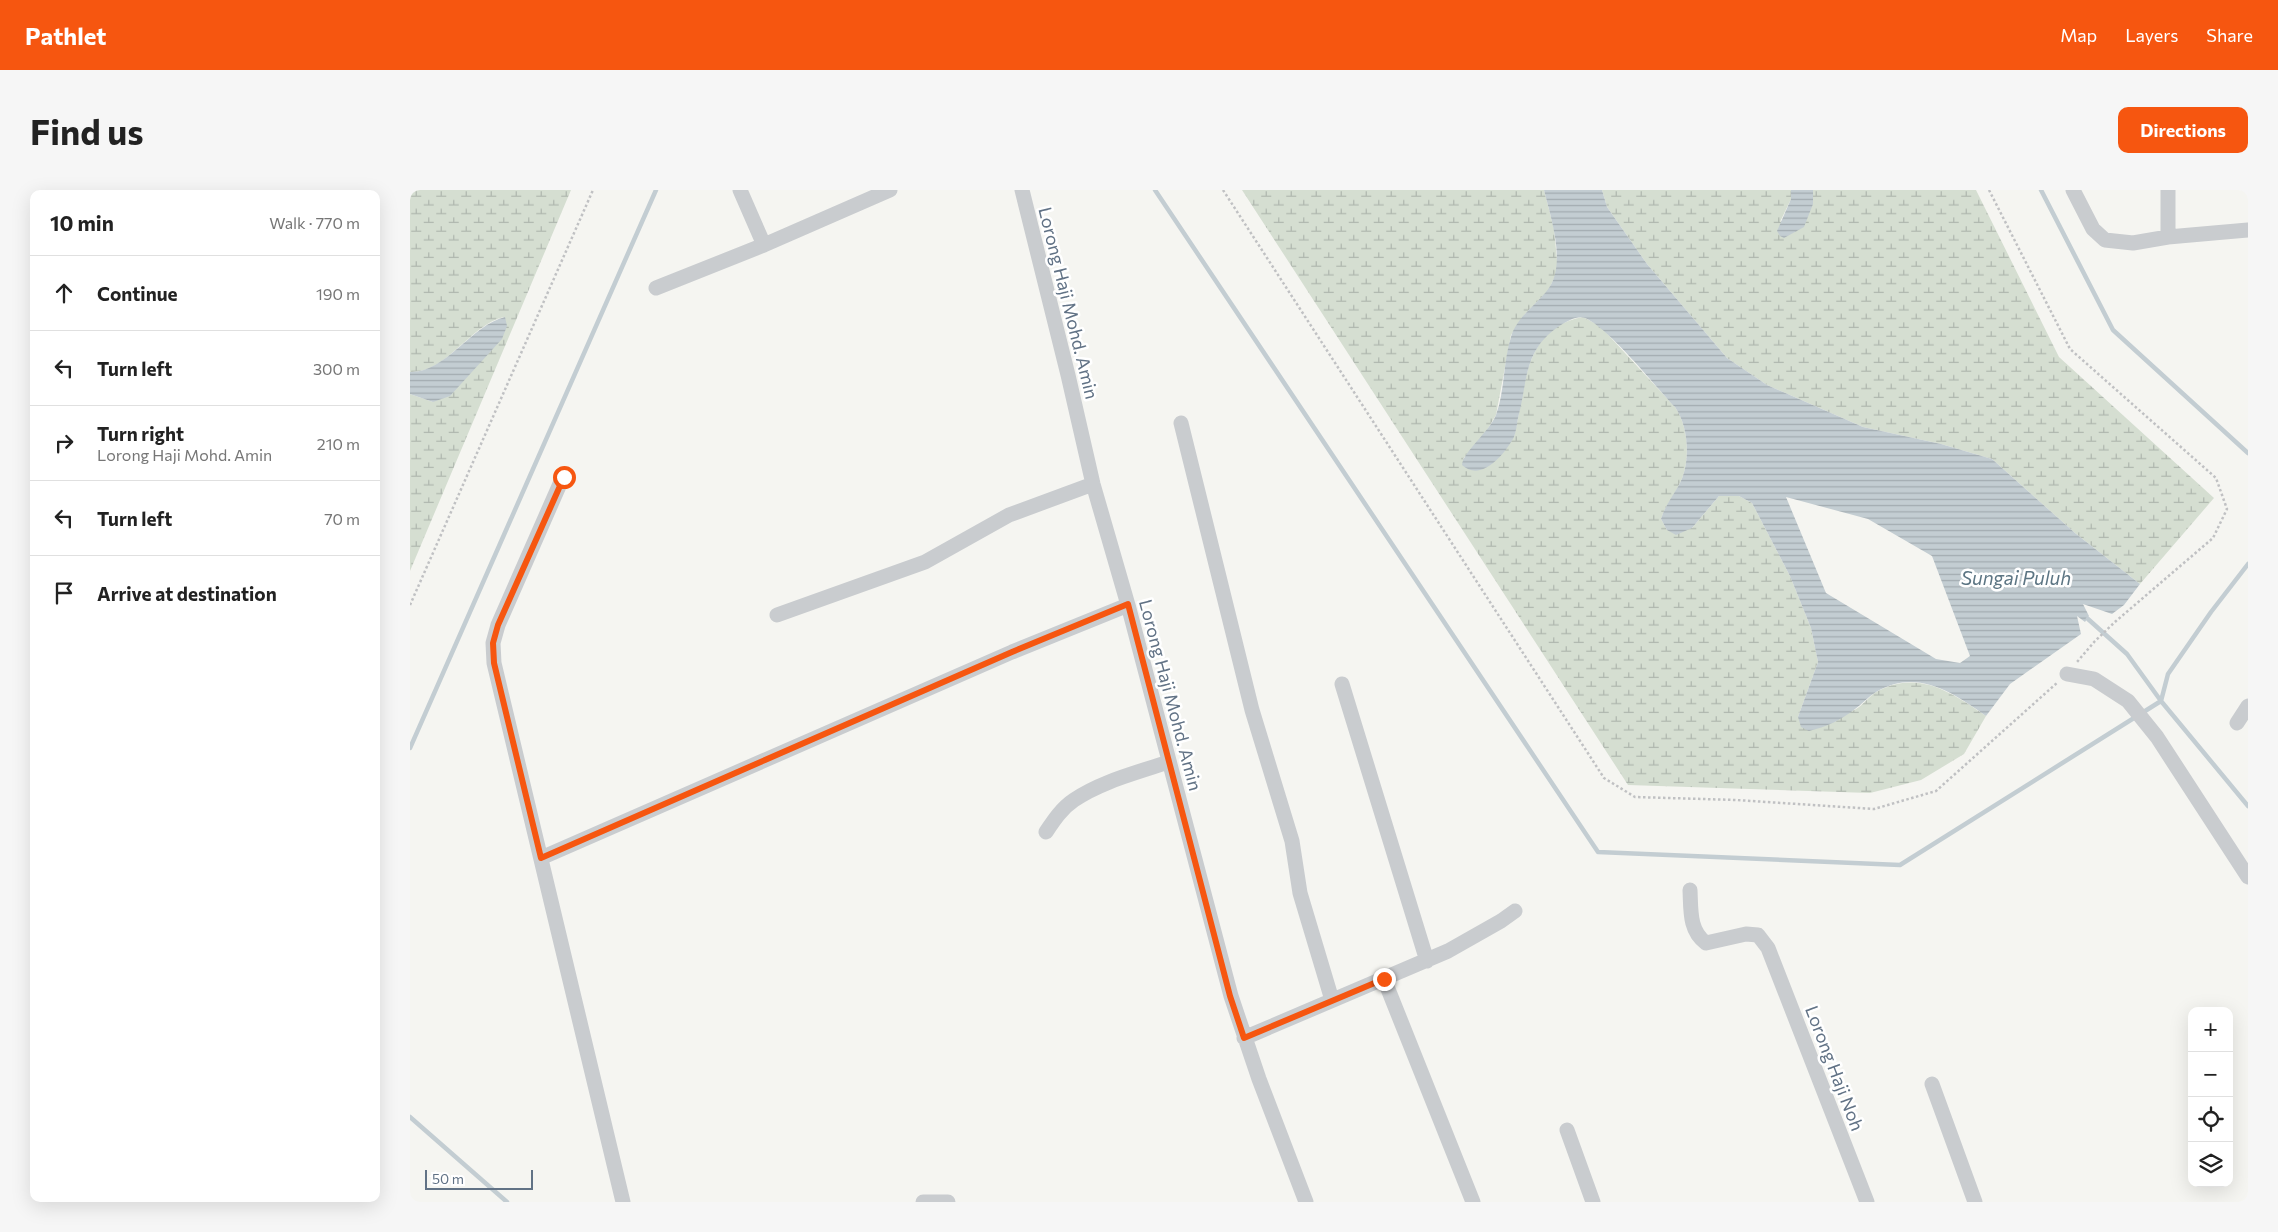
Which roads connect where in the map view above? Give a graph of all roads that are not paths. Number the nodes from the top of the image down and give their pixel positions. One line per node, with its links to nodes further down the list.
1 (740, 190): 8 (street)
2 (890, 190): 8 (street)
3 (1022, 190): 12 (street, Lorong Haji Mohd. Amin)
4 (2073, 190): 7 (street)
5 (2168, 190): 7 (street)
6 (2248, 230): 7 (street)
7 (2168, 237)
8 (764, 245): 9 (street)
9 (656, 288)
10 (1181, 423): 27 (street)
11 (564, 477): 21 (street)
12 (1093, 484): 13 (street, Lorong Haji Mohd. Amin); 14 (street)
13 (1128, 604): 19 (street, Lorong Haji Mohd. Amin); 21 (street)
14 (776, 615)
15 (2067, 674): 22 (street)
16 (1342, 684): 25 (street)
17 (2248, 706): 18 (street)
18 (2237, 723)
19 (1168, 762): 20 (street); 28 (street, Lorong Haji Mohd. Amin)
20 (1046, 832)
21 (541, 858): 31 (street)
22 (2248, 878)
23 (1690, 890): 37 (street, Lorong Haji Noh)
24 (1514, 911): 25 (street)
25 (1426, 961): 26 (street)
26 (1384, 979): 27 (street); 35 (street)
27 (1332, 1000): 28 (street)
28 (1244, 1038): 34 (street, Lorong Haji Mohd. Amin)
29 (1932, 1084): 38 (street)
30 (1567, 1130): 36 (street)
31 (623, 1202)
32 (924, 1202): 33 (street)
33 (948, 1202)
34 (1306, 1202)
35 (1472, 1202)
36 (1593, 1202)
37 (1867, 1202)
38 (1975, 1202)

